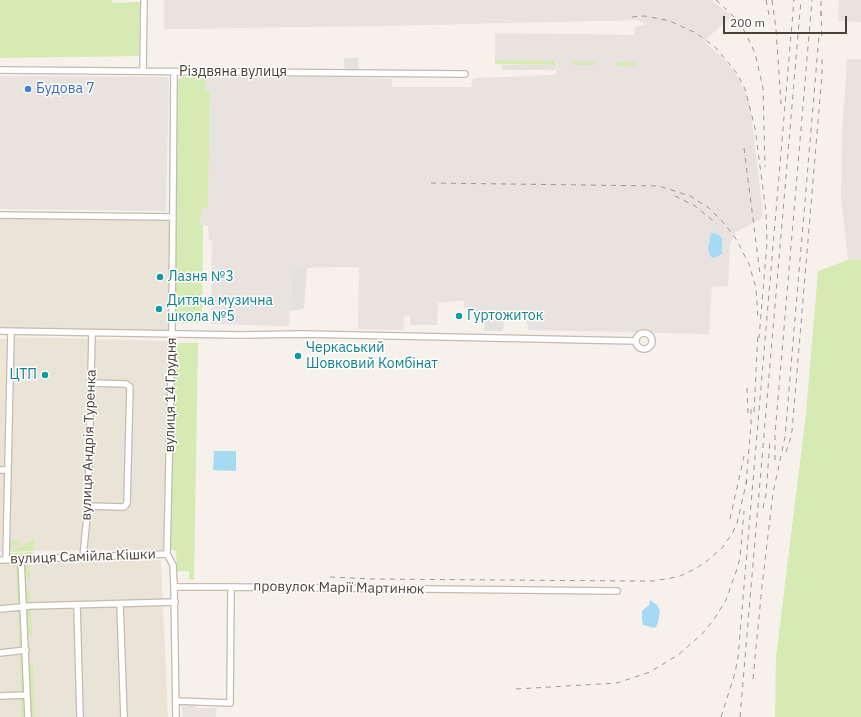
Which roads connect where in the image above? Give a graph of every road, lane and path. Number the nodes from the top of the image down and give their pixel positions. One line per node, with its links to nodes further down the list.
1 (144, 0): 3 (street)
2 (0, 70): 3 (street, Різдвяна вулиця)
3 (143, 71): 4 (street, Різдвяна вулиця)
4 (174, 72): 5 (street, Різдвяна вулиця); 7 (street, вулиця 14 Грудня)
5 (465, 74)
6 (0, 215): 7 (street)
7 (173, 217): 11 (street, вулиця 14 Грудня)
8 (0, 331): 9 (street)
9 (11, 332): 10 (street); 15 (street)
10 (92, 333): 11 (street); 13 (street, вулиця Андрія Туренка)
11 (172, 334): 12 (street); 17 (street, вулиця 14 Грудня)
12 (636, 341)
13 (92, 383): 16 (street, вулиця Андрія Туренка); 16 (street)
14 (0, 470): 15 (street)
15 (8, 470): 20 (street)
16 (88, 506): 18 (street, вулиця Андрія Туренка)
17 (167, 554): 18 (street, вулиця Самійла Кішки); 21 (street, вулиця 14 Грудня)
18 (83, 557): 19 (street, вулиця Самійла Кішки)
19 (21, 559): 20 (street, вулиця Самійла Кішки); 27 (street)
20 (3, 560)
21 (174, 587): 22 (street, провулок Марії Мартинюк); 24 (street, вулиця 14 Грудня)
22 (231, 587): 23 (street, провулок Марії Мартинюк); 33 (street)
23 (617, 590)
24 (175, 602): 25 (street); 33 (street, вулиця 14 Грудня)
25 (120, 604): 26 (street); 36 (street)
26 (77, 605): 27 (street); 35 (street)
27 (24, 607): 28 (street); 29 (street)
28 (0, 609)
29 (26, 650): 30 (street); 31 (street)
30 (0, 653)
31 (27, 695): 32 (street); 34 (street)
32 (0, 696)
33 (176, 701): 37 (street, вулиця 14 Грудня)
34 (28, 717)
35 (80, 717)
36 (124, 717)
37 (176, 717)

